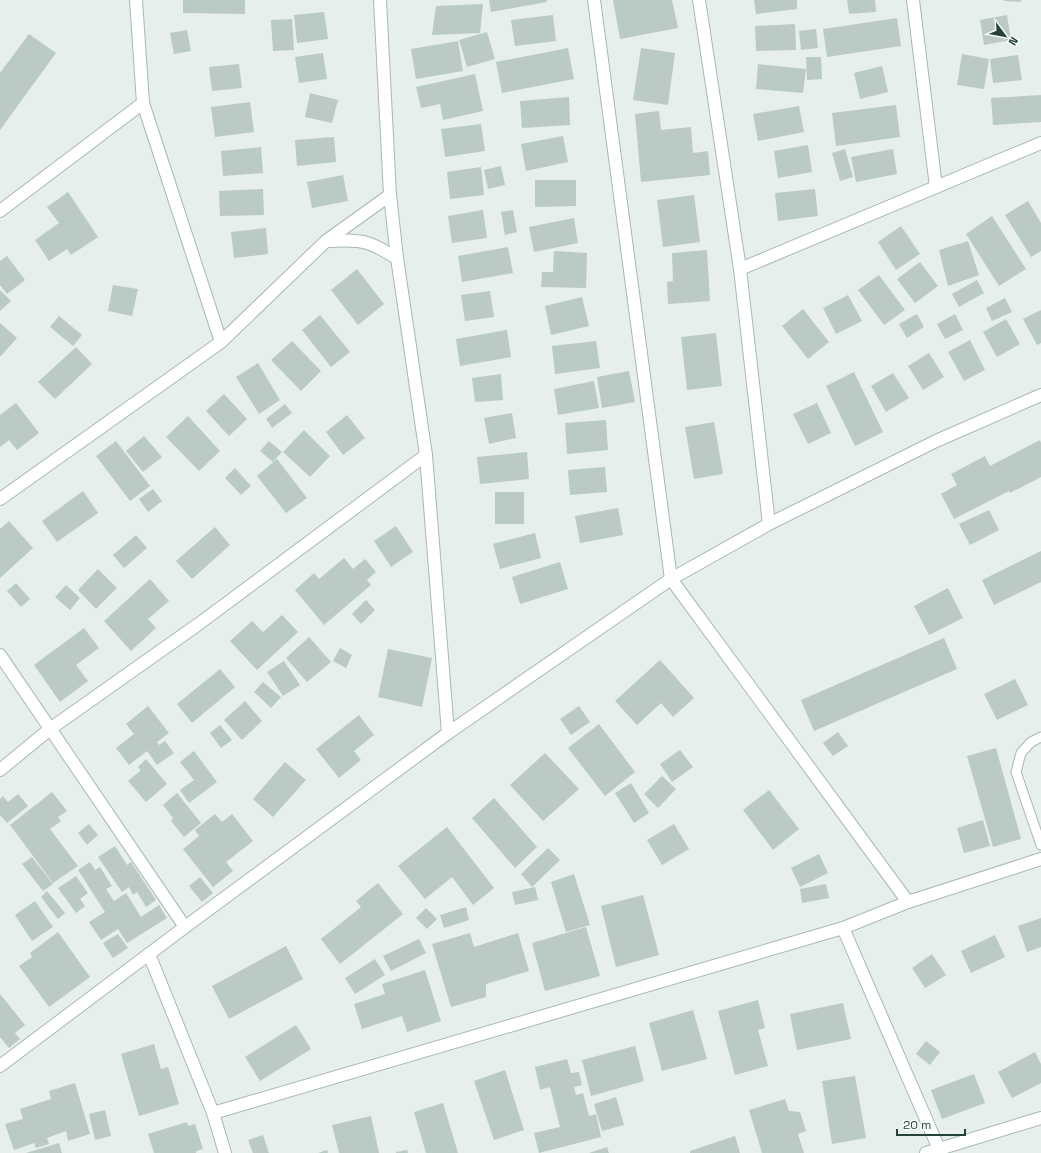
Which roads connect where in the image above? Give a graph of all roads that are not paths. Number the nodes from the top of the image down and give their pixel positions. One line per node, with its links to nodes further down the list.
1 (136, 0): 6 (street)
2 (380, 0): 9 (street)
3 (594, 0): 19 (street)
4 (699, 0): 13 (street)
5 (913, 0): 8 (street)
6 (143, 103): 10 (street); 14 (street)
7 (1041, 143): 8 (street)
8 (936, 187): 13 (street)
9 (390, 195): 11 (street); 12 (street)
10 (0, 211)
11 (326, 241): 12 (street); 14 (street)
12 (397, 258): 16 (street)
13 (740, 269): 18 (street)
14 (221, 342): 17 (street)
15 (1041, 395): 18 (street)
16 (426, 455): 21 (street); 22 (street)
17 (0, 499)
18 (770, 524): 19 (street)
19 (671, 579): 22 (street); 27 (street)
20 (0, 656): 21 (street)
21 (50, 729): 24 (street); 28 (street)
22 (448, 733): 28 (street)
23 (1041, 737): 25 (lane)
24 (0, 770)
25 (1041, 845)
26 (1041, 858): 27 (street)
27 (908, 902): 29 (street)
28 (185, 927): 30 (street)
29 (844, 928): 32 (street); 34 (street)
30 (149, 954): 31 (street); 32 (street)
31 (0, 1066)
32 (212, 1114): 35 (street)
33 (1041, 1118): 34 (street)
34 (939, 1149): 36 (street)
35 (225, 1153)
36 (926, 1153)

